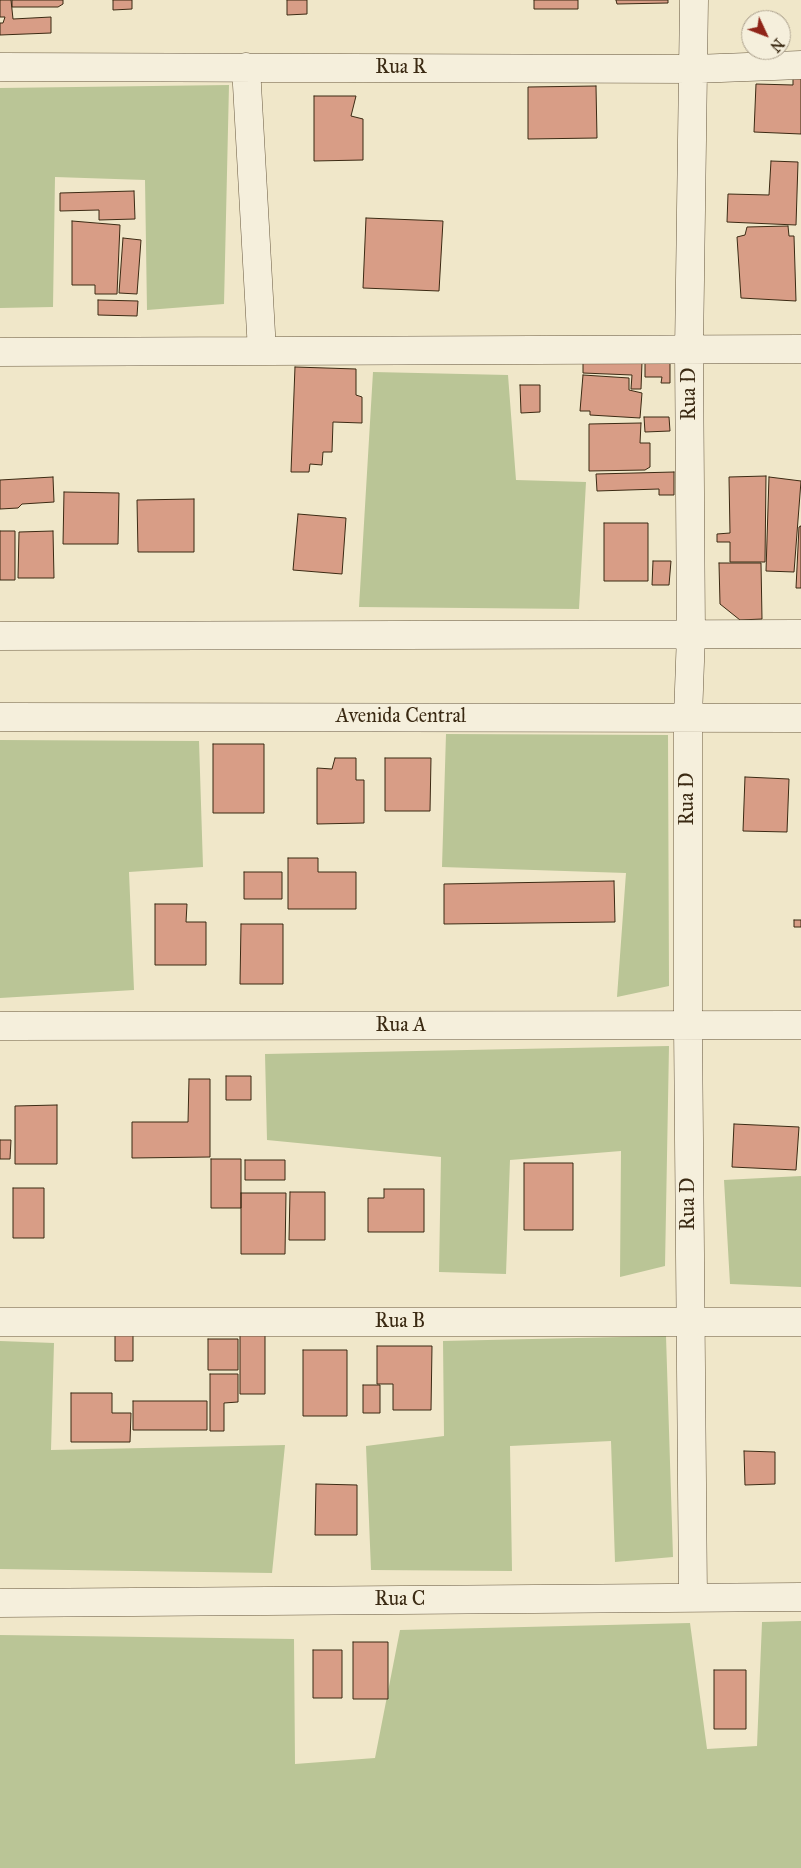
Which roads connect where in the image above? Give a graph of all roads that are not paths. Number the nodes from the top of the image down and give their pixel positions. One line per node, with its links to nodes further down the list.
1 (694, 0): 5 (street, Rua D)
2 (801, 65): 5 (street, Rua R)
3 (0, 67): 4 (street, Rua R)
4 (246, 67): 5 (street, Rua R); 8 (street)
5 (694, 69): 7 (street, Rua D)
6 (801, 349): 7 (street)
7 (690, 350): 8 (street); 10 (street, Rua D)
8 (262, 351): 9 (street)
9 (0, 352)
10 (691, 634): 11 (street); 12 (street); 14 (street, Rua D)
11 (801, 634)
12 (0, 636)
13 (0, 717): 14 (street, Avenida Central)
14 (688, 717): 15 (street, Avenida Central); 16 (street, Rua D)
15 (801, 718)
16 (688, 1025): 17 (street, Rua A); 18 (street, Rua A); 20 (street, Rua D)
17 (801, 1025)
18 (0, 1026)
19 (0, 1322): 20 (street, Rua B)
20 (690, 1322): 21 (street, Rua B); 23 (street, Rua D)
21 (801, 1322)
22 (801, 1597): 23 (street, Rua C)
23 (693, 1598): 24 (street, Rua C)
24 (0, 1603)

